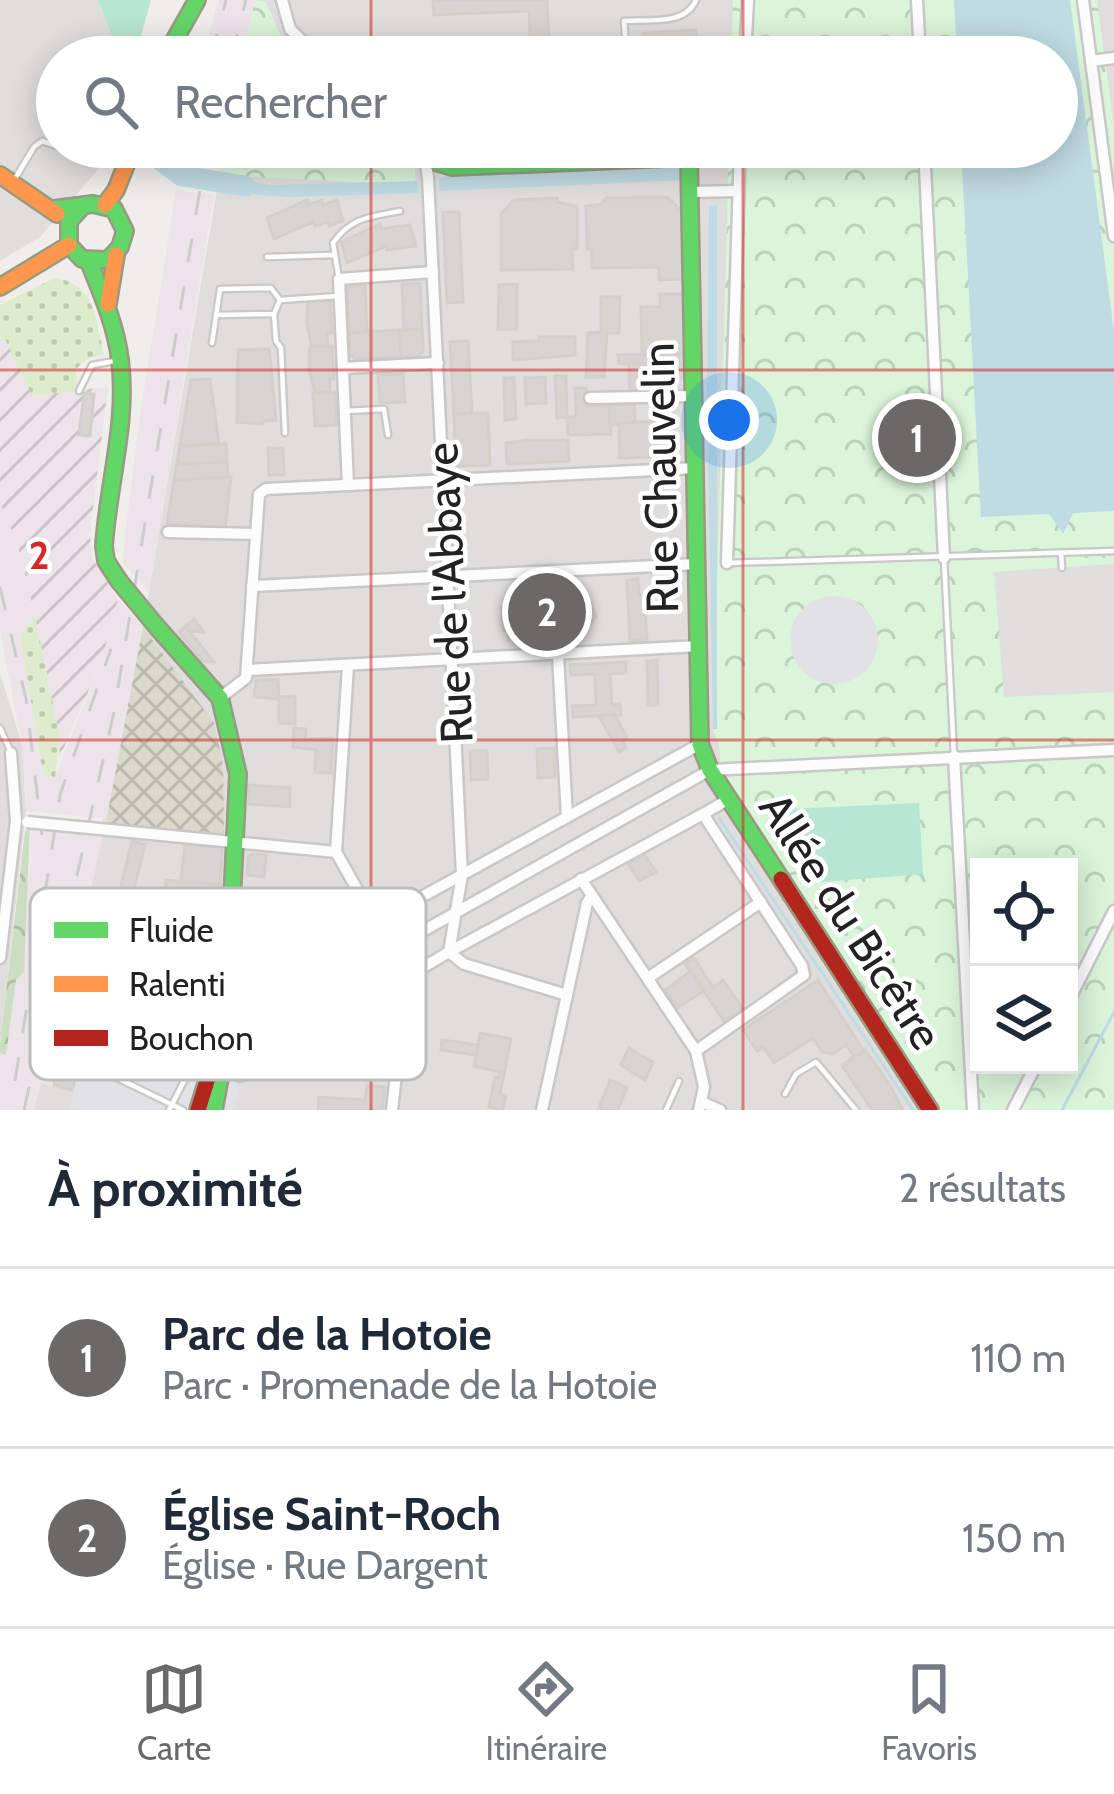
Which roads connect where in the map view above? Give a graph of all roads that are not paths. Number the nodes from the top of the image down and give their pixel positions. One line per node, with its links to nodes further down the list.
1 (197, 0): 7 (main road)
2 (282, 0): 8 (street)
3 (696, 0): 9 (lane)
4 (748, 0): 10 (street)
5 (917, 0): 11 (street)
6 (1083, 0): 12 (street)
7 (177, 36)
8 (297, 36)
9 (625, 36)
10 (746, 36)
11 (919, 36)
12 (1103, 60): 26 (street)
13 (36, 146): 19 (lane)
14 (123, 168): 22 (main road)
15 (425, 168): 32 (street, Rue de l'Abbaye)
16 (690, 168): 20 (main road, Rue Chauvelin)
17 (739, 168): 21 (street)
18 (925, 168): 57 (street)
19 (7, 179): 24 (main road)
20 (691, 187): 21 (street); 45 (main road, Rue Chauvelin)
21 (738, 190): 58 (street)
22 (105, 205): 23 (main road); 28 (main road)
23 (81, 208): 24 (main road); 27 (main road)
24 (54, 209): 27 (main road)
25 (400, 211): 29 (lane)
26 (1114, 236)
27 (68, 238): 31 (main road); 34 (main road)
28 (116, 255): 31 (main road); 37 (main road)
29 (333, 255): 30 (lane); 33 (lane)
30 (267, 257)
31 (89, 262): 37 (main road)
32 (433, 272): 33 (street); 42 (street, Rue de l'Abbaye)
33 (338, 279): 35 (street)
34 (0, 287)
35 (339, 296): 36 (lane); 43 (street)
36 (280, 300): 38 (lane); 39 (lane)
37 (108, 307): 41 (main road)
38 (274, 314): 39 (lane); 48 (lane)
39 (214, 315): 40 (lane)
40 (212, 343)
41 (120, 361): 44 (lane); 68 (main road, bridge)
42 (437, 363): 43 (street); 51 (street, Rue de l'Abbaye)
43 (343, 368): 47 (street)
44 (79, 392)
45 (694, 396): 46 (street); 50 (main road, Rue Chauvelin)
46 (590, 398)
47 (345, 411): 49 (lane); 52 (street)
48 (285, 433)
49 (388, 435)
50 (696, 467): 51 (street); 59 (main road, Rue Chauvelin)
51 (443, 481): 52 (street); 61 (street, Rue de l'Abbaye)
52 (348, 485): 54 (street)
53 (168, 532): 54 (street)
54 (256, 534): 62 (street)
55 (1114, 551): 56 (lane)
56 (1061, 554): 57 (lane); 60 (lane)
57 (944, 558): 58 (lane); 73 (lane)
58 (727, 563)
59 (697, 564): 61 (street); 63 (main road, Rue Chauvelin)
60 (1062, 568)
61 (448, 576): 62 (street); 65 (street, Rue de l'Abbaye)
62 (252, 586): 67 (street)
63 (699, 646): 64 (street); 70 (main road, Rue Chauvelin)
64 (558, 655): 65 (street); 77 (street)
65 (452, 660): 66 (street); 82 (street, Rue de l'Abbaye)
66 (348, 666): 67 (street); 81 (street)
67 (247, 670): 68 (street)
68 (220, 698): 80 (main road)
69 (0, 728): 72 (lane)
70 (700, 744): 74 (main road, Rue Chauvelin); 77 (street)
71 (1114, 750): 73 (street)
72 (11, 753): 79 (street)
73 (954, 756): 74 (street); 118 (street)
74 (710, 770): 75 (main road, Allée du Bicêtre); 90 (street)
75 (729, 799): 76 (street); 117 (main road, Allée du Bicêtre)
76 (703, 814): 83 (street); 88 (street)
77 (567, 817): 82 (street)
78 (0, 820): 79 (street)
79 (22, 821): 80 (street, bridge); 93 (street)
80 (236, 842): 81 (street); 84 (main road)
81 (336, 852): 85 (street)
82 (463, 875): 86 (street); 90 (street, Rue de l'Abbaye)
83 (581, 879): 87 (street); 92 (street)
84 (233, 888)
85 (356, 888)
86 (426, 895)
87 (592, 896): 95 (street); 97 (street)
88 (761, 902): 95 (street); 98 (street)
89 (1114, 911): 96 (street)
90 (456, 914): 91 (street); 92 (street, Rue de l'Abbaye)
91 (426, 931)
92 (449, 952): 94 (street); 97 (street)
93 (0, 958)
94 (426, 965)
95 (648, 978): 98 (street)
96 (1078, 982)
97 (567, 995): 113 (street)
98 (696, 1051): 107 (street)
99 (1031, 1074): 119 (street)
100 (120, 1080): 108 (lane)
101 (185, 1080): 108 (lane)
102 (207, 1080): 110 (main road)
103 (223, 1080): 111 (main road)
104 (395, 1080): 112 (street)
105 (679, 1081): 114 (lane)
106 (785, 1094): 116 (lane)
107 (700, 1106): 115 (street)
108 (170, 1107): 109 (lane)
109 (183, 1110)
110 (198, 1110)
111 (214, 1110)
112 (392, 1110)
113 (542, 1110)
114 (666, 1110)
115 (720, 1110)
116 (856, 1110)
117 (930, 1110)
118 (973, 1110)
119 (1013, 1110)

